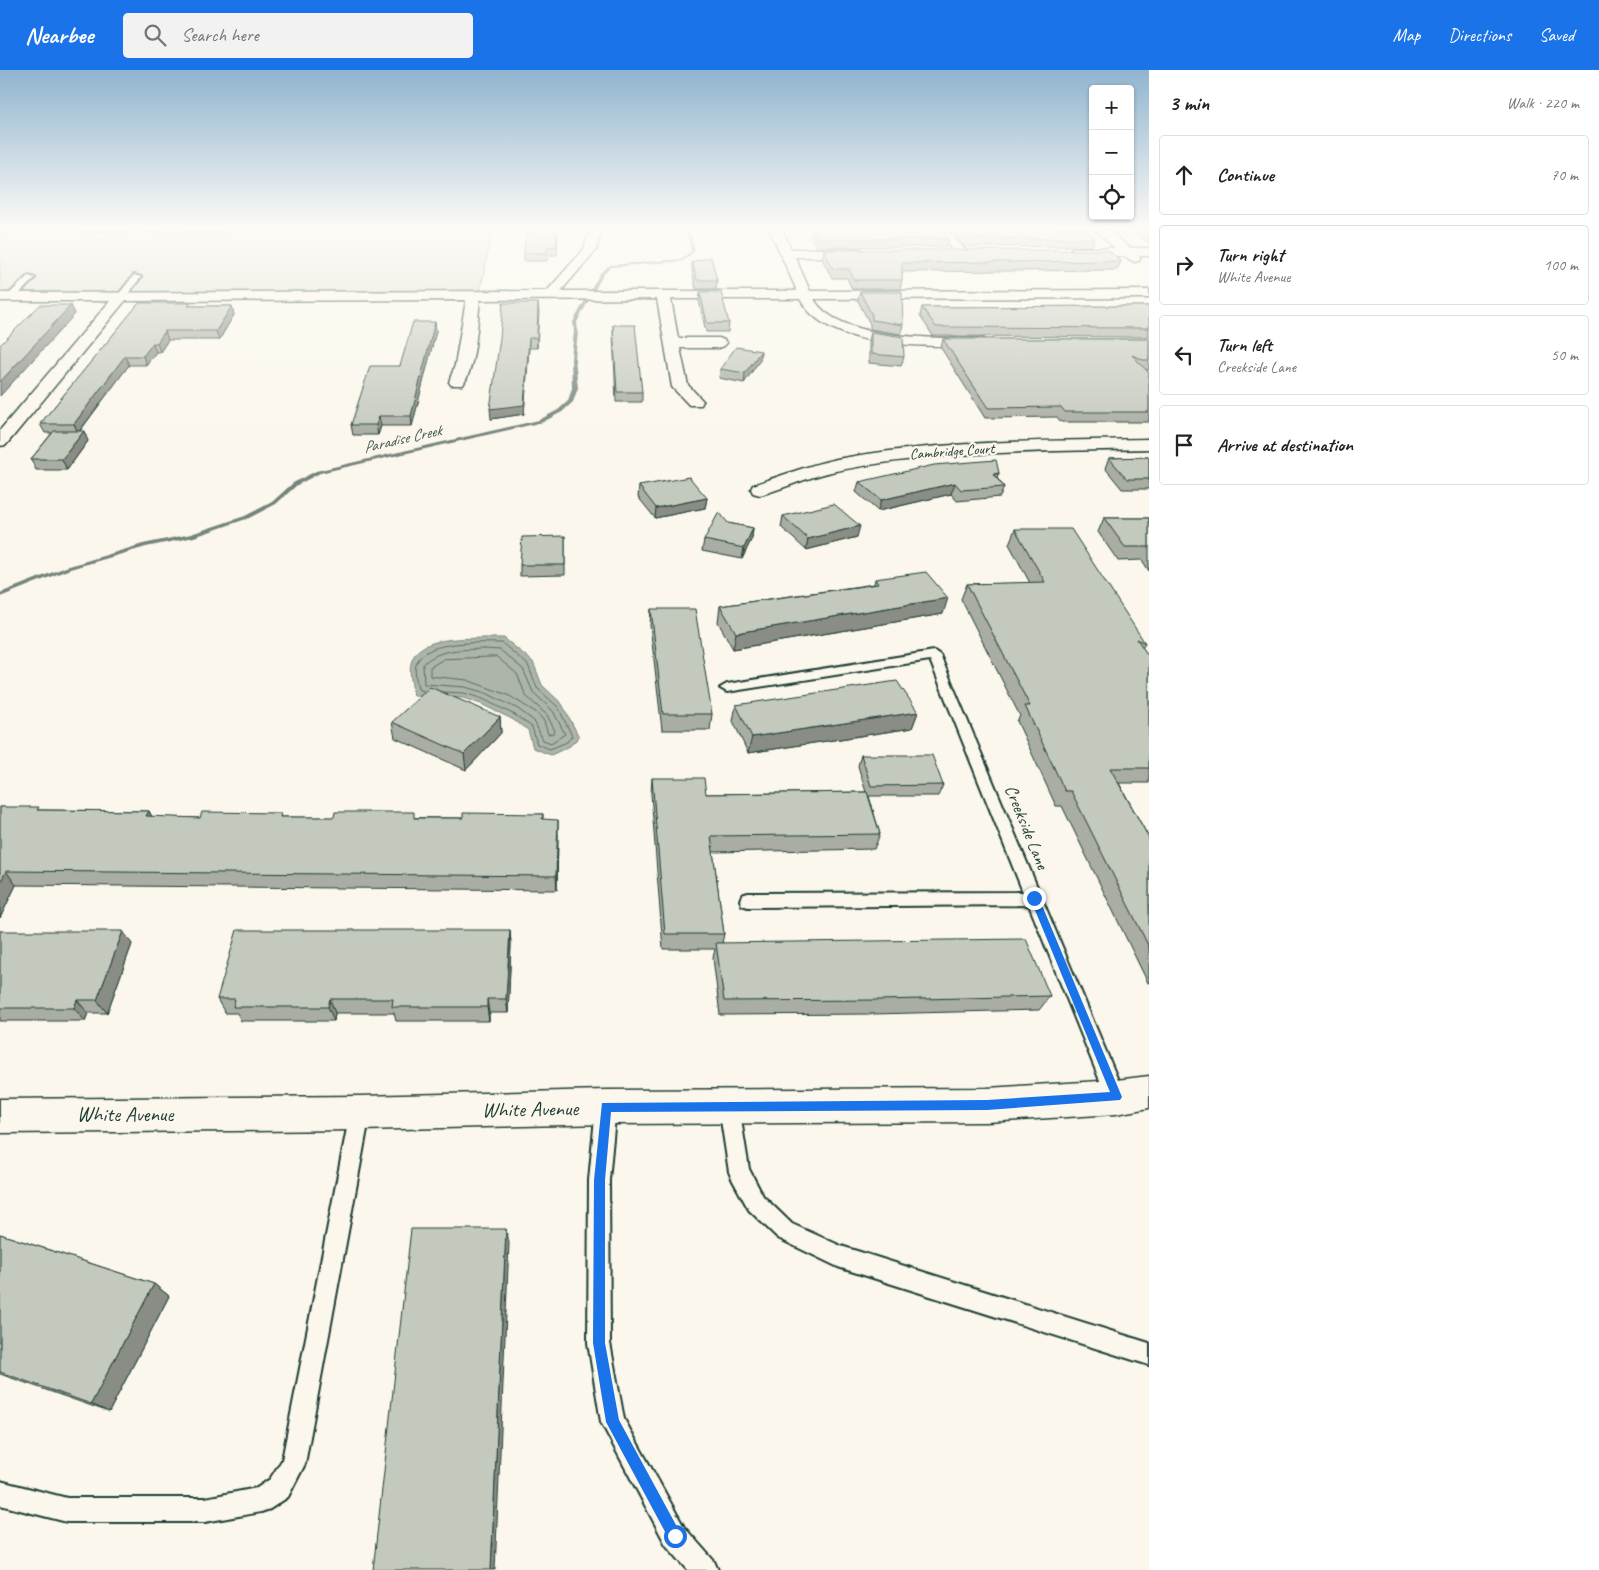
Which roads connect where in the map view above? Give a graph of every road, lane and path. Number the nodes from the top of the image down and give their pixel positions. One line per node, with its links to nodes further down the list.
1 (120, 298): 10 (street)
2 (474, 298): 8 (street)
3 (664, 298): 6 (street)
4 (807, 298): 5 (street)
5 (992, 342)
6 (671, 343): 7 (street); 9 (street)
7 (719, 343)
8 (457, 382)
9 (695, 401)
10 (0, 441)
11 (1149, 444): 12 (street, Cambridge Court)
12 (760, 489)
13 (727, 688): 14 (lane, Creekside Lane)
14 (1034, 898): 15 (lane); 16 (lane, Creekside Lane)
15 (748, 900)
16 (1133, 1094): 18 (street, White Avenue)
17 (606, 1107): 18 (street, White Avenue); 19 (street, White Avenue); 23 (lane)
18 (729, 1107): 21 (lane)
19 (360, 1112): 20 (street, White Avenue); 22 (lane)
20 (0, 1116)
21 (1149, 1353)
22 (0, 1494)
23 (705, 1570)

